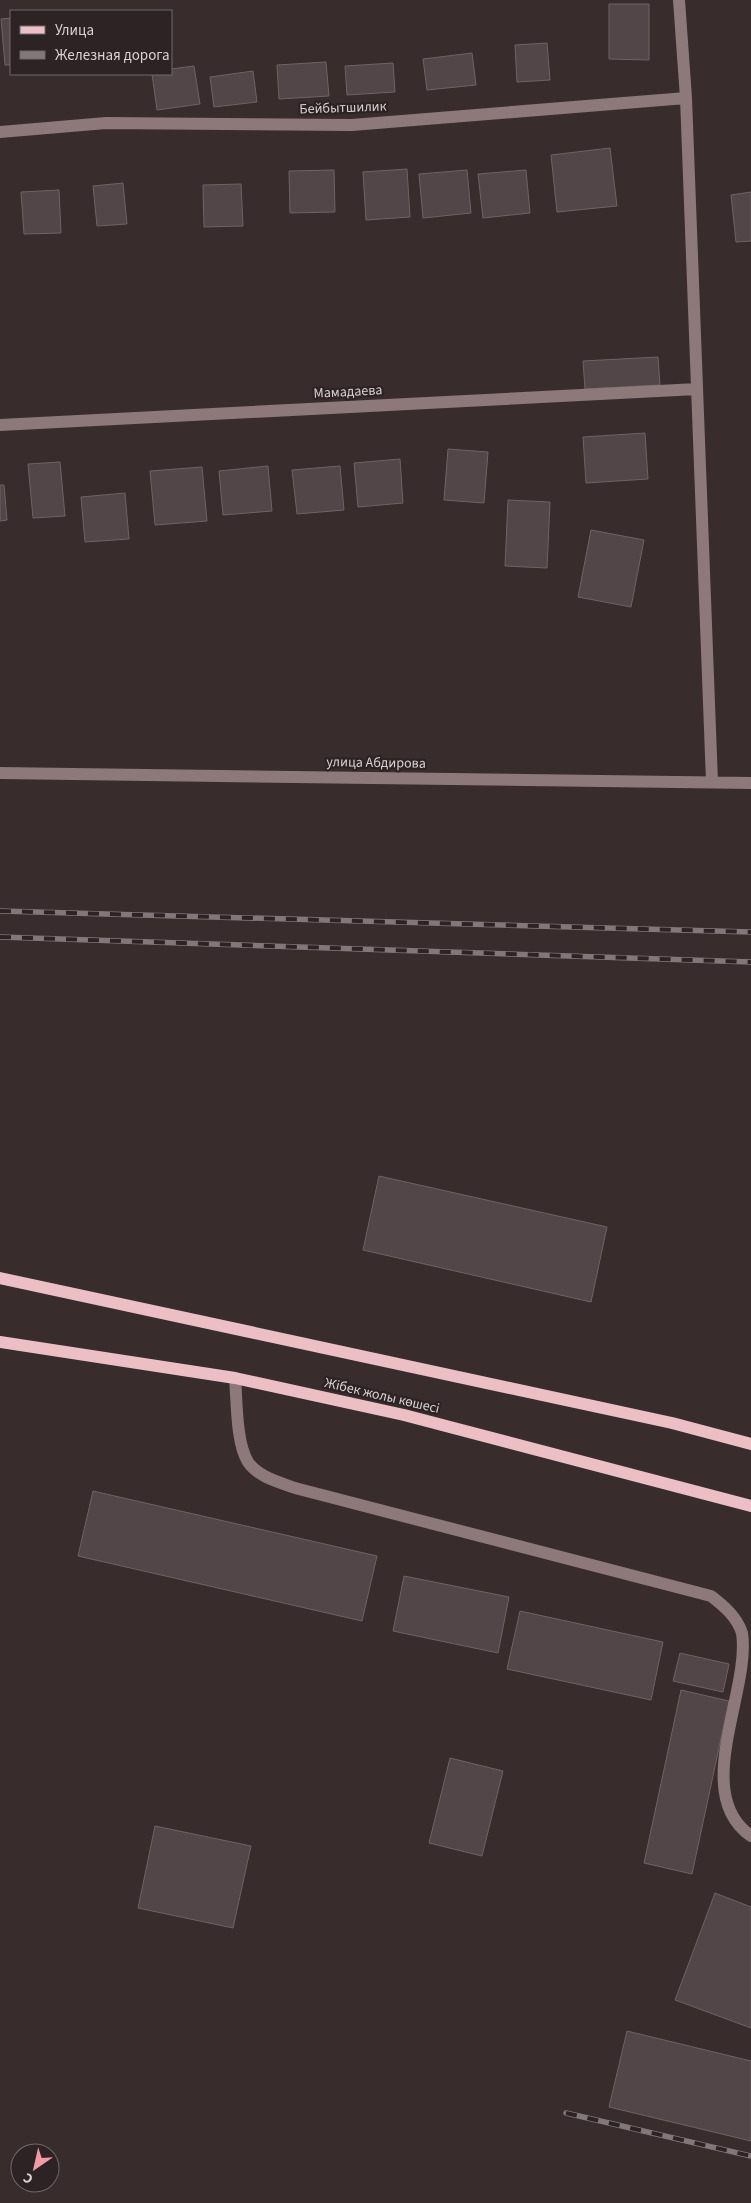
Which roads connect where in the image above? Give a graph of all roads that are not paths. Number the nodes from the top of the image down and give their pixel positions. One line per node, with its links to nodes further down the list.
1 (679, 0): 2 (street)
2 (686, 98): 3 (street, Бейбытшилик); 4 (street)
3 (0, 132)
4 (697, 389): 5 (street, Мамадаева); 7 (street)
5 (0, 425)
6 (0, 773): 7 (street, улица Абдирова)
7 (712, 782): 8 (street, улица Абдирова)
8 (751, 783)
9 (0, 1278): 12 (main road)
10 (0, 1342): 11 (main road, Жібек жолы көшесі)
11 (235, 1378): 13 (main road, Жібек жолы көшесі); 14 (street)
12 (751, 1444)
13 (751, 1506)
14 (751, 1836)

